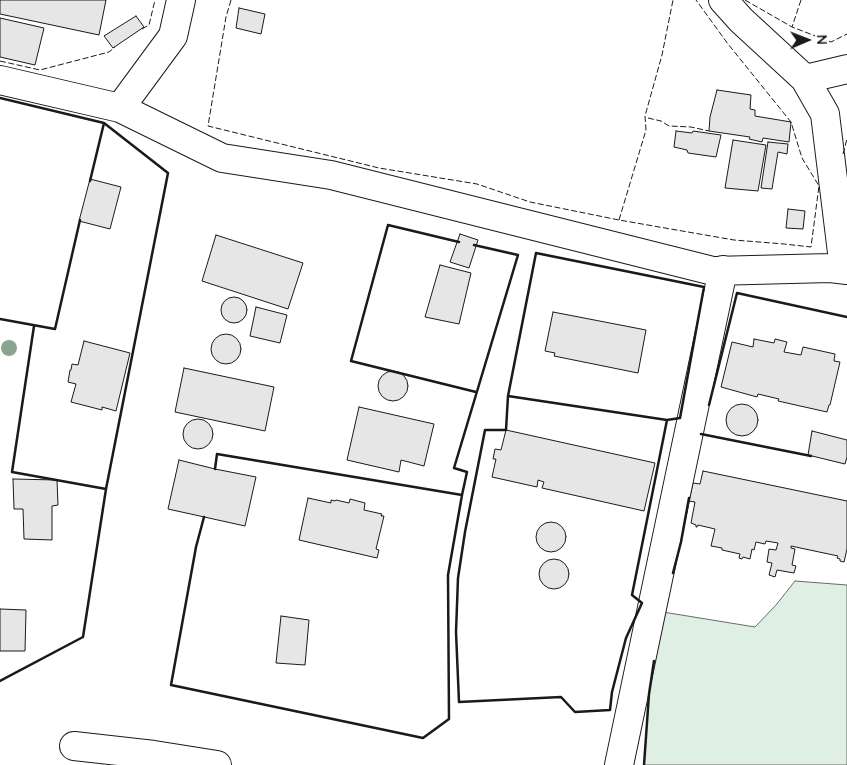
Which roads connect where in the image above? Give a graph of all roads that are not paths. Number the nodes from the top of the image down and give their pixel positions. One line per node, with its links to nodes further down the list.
1 (181, 0): 6 (street)
2 (722, 0): 4 (street)
3 (847, 69): 4 (street)
4 (804, 79): 8 (street)
5 (0, 80): 6 (street)
6 (120, 108): 7 (street)
7 (723, 270): 8 (street); 11 (street)
8 (846, 270)
9 (74, 746): 10 (street)
10 (217, 765)
11 (619, 765)

